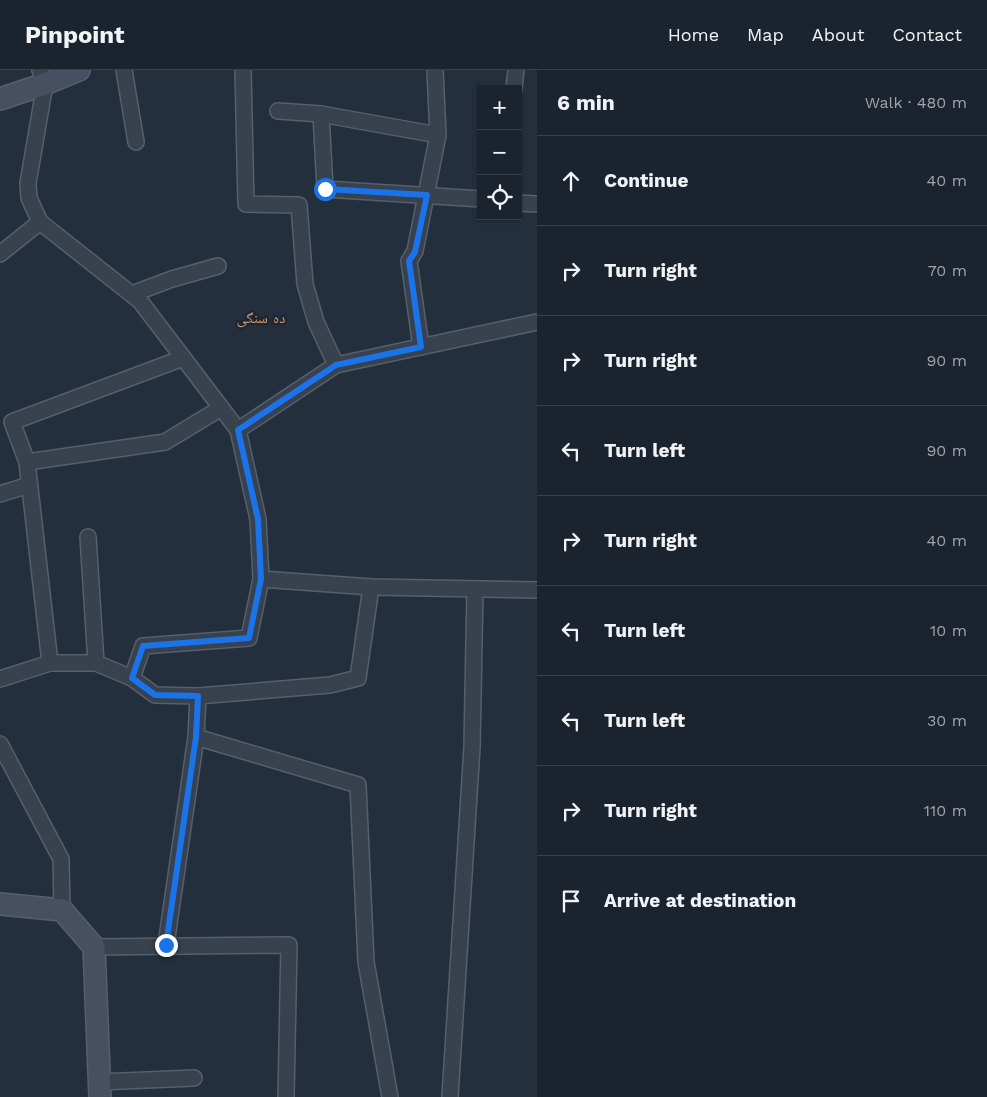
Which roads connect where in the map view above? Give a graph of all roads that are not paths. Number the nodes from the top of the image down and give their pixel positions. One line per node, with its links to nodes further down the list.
1 (79, 70): 6 (street)
2 (124, 70): 12 (street)
3 (243, 70): 24 (street)
4 (435, 70): 11 (street)
5 (516, 70): 7 (street)
6 (43, 77): 8 (street); 17 (street)
7 (514, 85)
8 (0, 99)
9 (278, 111): 10 (street)
10 (321, 114): 11 (street); 13 (street)
11 (438, 136): 13 (street)
12 (136, 142)
13 (427, 195): 14 (street); 22 (street)
14 (477, 200)
15 (522, 203): 16 (street)
16 (537, 204)
17 (40, 222): 18 (street); 20 (street)
18 (0, 254)
19 (218, 266): 20 (street)
20 (132, 294): 23 (street)
21 (537, 322): 22 (street)
22 (421, 347): 24 (street)
23 (184, 358): 25 (street); 27 (street)
24 (336, 365): 26 (street)
25 (221, 408): 26 (street); 27 (street)
26 (238, 430): 31 (street)
27 (27, 462): 28 (street)
28 (29, 484): 29 (street); 35 (street)
29 (0, 494)
30 (88, 537): 36 (street)
31 (261, 579): 32 (street); 37 (street)
32 (371, 587): 33 (street); 39 (street)
33 (475, 589): 34 (street); 50 (street)
34 (537, 590)
35 (50, 663): 36 (street); 38 (street)
36 (96, 663): 37 (street)
37 (132, 678): 39 (street)
38 (0, 679)
39 (198, 696): 40 (street)
40 (196, 737): 44 (street); 49 (street)
41 (0, 744): 43 (street)
42 (0, 904): 43 (street)
43 (62, 910): 45 (street)
44 (166, 945): 45 (street); 48 (street)
45 (94, 947): 47 (street)
46 (194, 1078): 47 (street)
47 (100, 1090)
48 (286, 1097)
49 (390, 1097)
50 (450, 1097)

